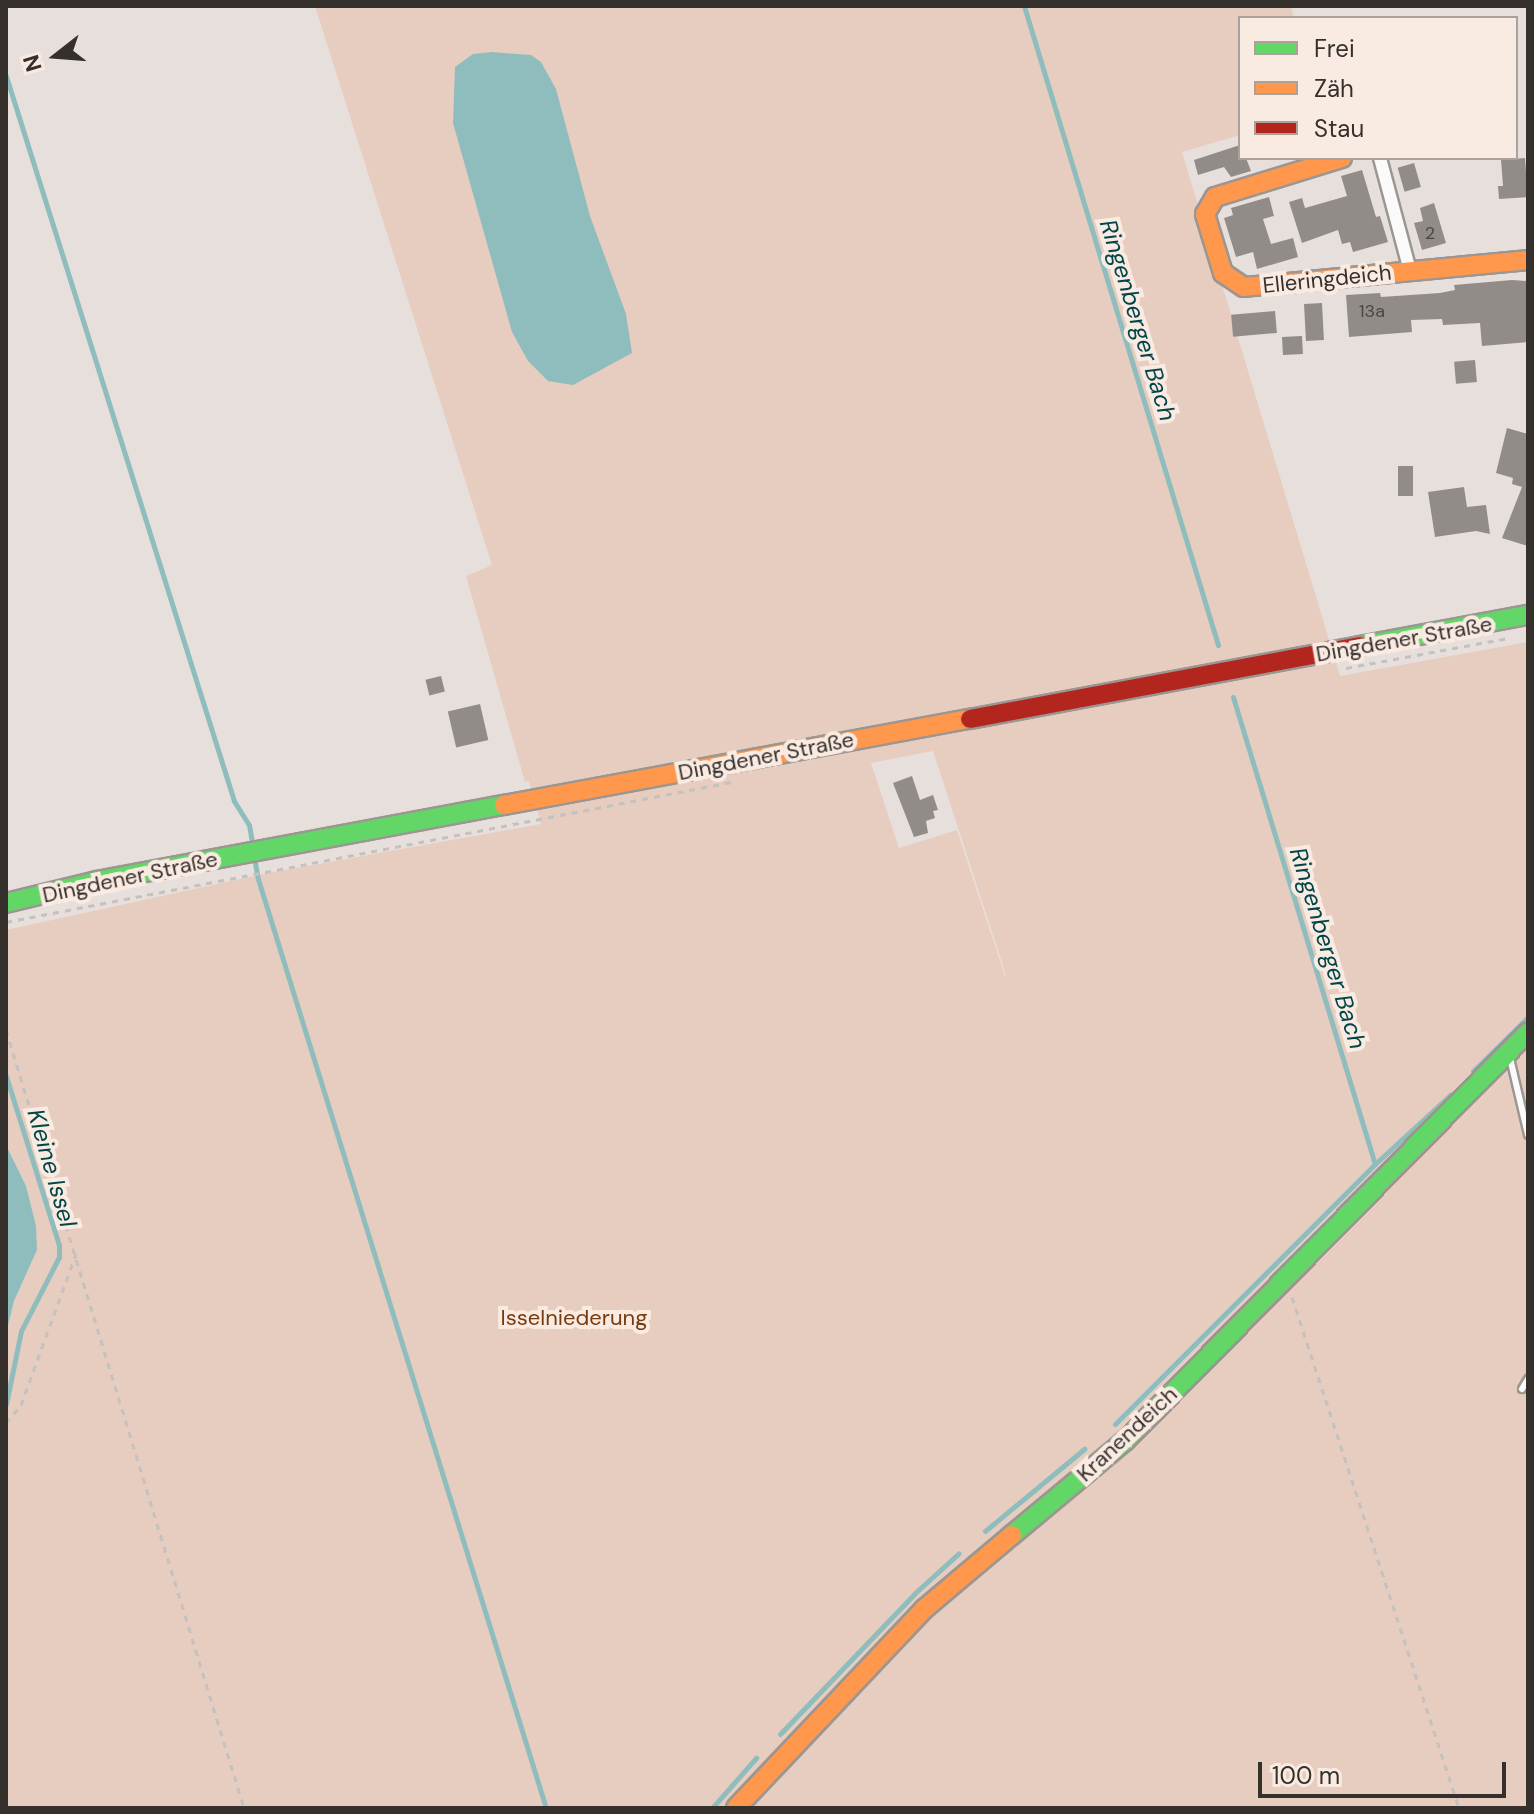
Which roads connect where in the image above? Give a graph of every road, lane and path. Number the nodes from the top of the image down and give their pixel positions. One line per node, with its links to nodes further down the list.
1 (1335, 160): 4 (street, Elleringdeich)
2 (1381, 160): 4 (street, Elleringdeich)
3 (1528, 260): 4 (street, Elleringdeich)
4 (1410, 271)
5 (1528, 615): 9 (street, Dingdener Straße)
6 (1515, 636): 7 (path)
7 (1339, 669)
8 (749, 779): 10 (path)
9 (6, 903)
10 (6, 922)
11 (6, 1030): 15 (path)
12 (1528, 1032): 13 (street, Kranendeich)
13 (1509, 1051): 14 (lane); 16 (street, Kranendeich)
14 (1528, 1135)
15 (76, 1254): 19 (path); 20 (path)
16 (1286, 1279): 21 (street, Kranendeich); 22 (path)
17 (1528, 1379): 18 (lane)
18 (1522, 1389)
19 (6, 1423)
20 (244, 1808)
21 (736, 1808)
22 (1459, 1808)

